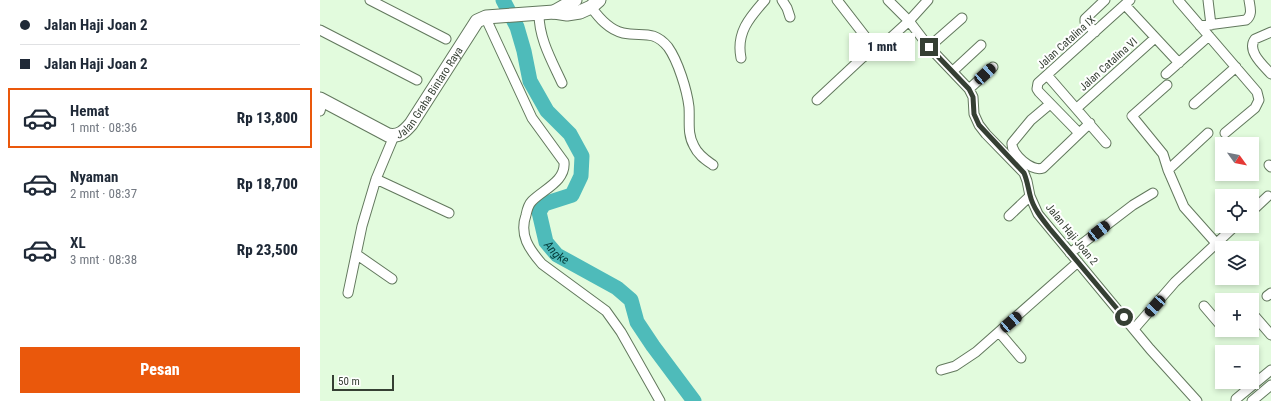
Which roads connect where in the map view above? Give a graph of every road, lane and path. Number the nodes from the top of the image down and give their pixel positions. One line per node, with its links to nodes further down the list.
1 (370, 0): 27 (street)
2 (575, 0): 14 (main road)
3 (765, 0): 31 (street)
4 (782, 0): 17 (street)
5 (837, 0): 30 (street)
6 (888, 0): 19 (street, Jalan Haji Joan 2)
7 (928, 0): 19 (street)
8 (1105, 0): 23 (street)
9 (1178, 0): 21 (street)
10 (1208, 0): 20 (street)
11 (1249, 0): 20 (street)
12 (1128, 2): 23 (street, Jalan Catalina IX); 26 (street)
13 (595, 3): 14 (main road); 54 (street)
14 (554, 12): 15 (main road)
15 (535, 14): 16 (main road); 40 (street)
16 (492, 16): 52 (main road, Jalan Graha Bintaro Raya); 82 (street)
17 (790, 17)
18 (962, 18): 29 (street)
19 (909, 21): 29 (street, Jalan Haji Joan 2); 30 (street)
20 (1211, 24): 21 (street)
21 (1200, 26): 25 (street)
22 (320, 30): 39 (street)
23 (1095, 32): 38 (street, Jalan Catalina IX)
24 (1271, 32): 37 (street)
25 (1209, 36): 32 (street); 34 (street)
26 (1155, 38): 32 (street); 47 (street, Jalan Catalina VI)
27 (446, 39)
28 (981, 45): 35 (street)
29 (929, 47): 35 (street, Jalan Haji Joan 2)
30 (875, 49): 43 (street)
31 (741, 58)
32 (1179, 64): 36 (street)
33 (994, 67): 42 (street)
34 (1236, 67): 46 (street); 50 (street)
35 (953, 71): 42 (street, Jalan Haji Joan 2)
36 (1166, 74)
37 (1271, 74)
38 (1047, 75): 45 (street, Jalan Catalina IX); 47 (street)
39 (416, 80)
40 (562, 84)
41 (1167, 85): 55 (street)
42 (969, 89): 58 (street, Jalan Haji Joan 2)
43 (817, 100)
44 (321, 103): 52 (main road, Jalan Graha Bintaro Raya)
45 (1050, 104): 51 (street); 51 (street)
46 (1194, 104)
47 (1077, 108): 48 (street)
48 (1090, 123): 51 (street); 53 (street)
49 (1208, 133): 55 (street)
50 (1225, 133)
51 (1079, 134)
52 (394, 136): 56 (street)
53 (1106, 143)
54 (714, 165)
55 (1168, 170): 65 (street)
56 (376, 179): 61 (street); 68 (street)
57 (1153, 193): 67 (street)
58 (1030, 196): 62 (street); 67 (street, Jalan Haji Joan 2)
59 (1268, 196): 60 (street)
60 (1259, 204)
61 (449, 213)
62 (1009, 216)
63 (1227, 233): 64 (street)
64 (1218, 241)
65 (1215, 242)
66 (1215, 244): 75 (street)
67 (1070, 253): 69 (street, Jalan Haji Joan 2)
68 (356, 254): 70 (street); 71 (street)
69 (1078, 262): 75 (street, Jalan Haji Joan 2); 76 (street)
70 (392, 279)
71 (348, 293)
72 (1204, 306): 73 (street)
73 (1215, 319)
74 (1259, 321): 77 (street)
75 (1134, 329): 83 (street, Jalan Haji Joan 2)
76 (999, 332): 78 (street); 79 (street)
77 (1271, 335)
78 (1021, 358)
79 (941, 370)
80 (1271, 370): 84 (street)
81 (1271, 385): 85 (street)
82 (660, 401)
83 (1197, 401)
84 (1236, 401)
85 (1252, 401)

